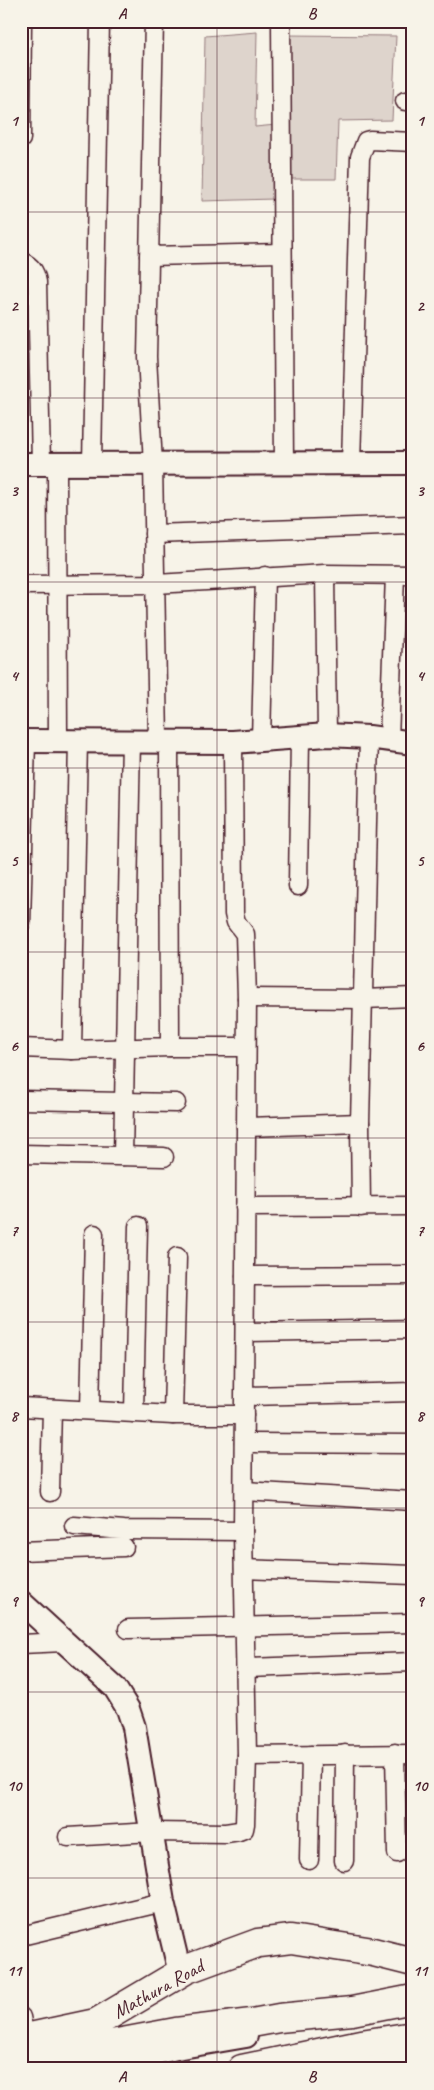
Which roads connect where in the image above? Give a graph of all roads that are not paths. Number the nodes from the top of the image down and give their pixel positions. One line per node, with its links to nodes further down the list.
1 (22, 21): 5 (street)
2 (100, 21): 14 (street)
3 (154, 21): 9 (street)
4 (281, 21): 8 (street)
5 (22, 70): 6 (street)
6 (21, 139)
7 (413, 142): 11 (street)
8 (282, 253): 9 (street); 16 (street)
9 (149, 256): 15 (street)
10 (21, 261): 13 (street)
11 (351, 463): 12 (street); 16 (street)
12 (413, 463)
13 (40, 464): 14 (street); 25 (street)
14 (92, 464): 15 (street)
15 (154, 464): 16 (street); 18 (street)
16 (284, 464)
17 (413, 525): 18 (street)
18 (154, 534): 23 (street)
19 (325, 574): 20 (street); 22 (street); 26 (street)
20 (395, 575): 21 (street); 28 (street)
21 (413, 575)
22 (265, 576): 23 (street); 30 (street)
23 (156, 584): 25 (street); 33 (street)
24 (21, 585): 25 (street)
25 (58, 585): 32 (street)
26 (327, 735): 27 (street); 28 (street)
27 (300, 737): 30 (street); 36 (street)
28 (380, 738): 35 (street); 40 (street)
29 (131, 740): 32 (street); 33 (street); 43 (street)
30 (261, 740): 34 (street)
31 (24, 741): 32 (street); 37 (street)
32 (68, 741): 45 (street)
33 (164, 741): 34 (street); 44 (street)
34 (233, 742): 39 (street)
35 (413, 743)
36 (298, 886)
37 (21, 923)
38 (413, 997): 40 (street)
39 (247, 998): 40 (street); 41 (street)
40 (364, 999): 49 (street)
41 (246, 1047): 44 (street); 50 (street)
42 (21, 1048): 45 (street)
43 (125, 1048): 44 (street); 45 (street); 48 (street)
44 (170, 1048)
45 (72, 1050)
46 (21, 1100): 48 (street)
47 (176, 1102): 48 (street)
48 (122, 1103): 52 (street)
49 (360, 1123): 50 (street); 56 (street)
50 (246, 1127): 55 (street)
51 (21, 1154): 52 (street)
52 (123, 1156): 53 (street)
53 (164, 1157)
54 (413, 1206): 56 (street)
55 (245, 1207): 56 (street); 61 (street)
56 (361, 1208)
57 (138, 1226): 69 (street)
58 (94, 1234): 68 (street)
59 (177, 1257): 70 (street)
60 (413, 1275): 61 (street)
61 (244, 1276): 63 (street)
62 (413, 1329): 63 (street)
63 (246, 1332): 65 (street)
64 (413, 1392): 65 (street)
65 (245, 1396): 71 (street)
66 (21, 1407): 67 (street)
67 (52, 1409): 68 (street); 75 (street)
68 (90, 1410): 69 (street)
69 (134, 1413): 70 (street)
70 (173, 1415): 71 (street)
71 (244, 1415): 72 (street)
72 (244, 1443): 73 (street); 74 (street)
73 (413, 1444)
74 (244, 1491): 76 (street); 78 (street)
75 (50, 1492)
76 (413, 1501)
77 (74, 1526): 78 (street)
78 (243, 1531): 81 (street)
79 (124, 1547): 80 (street)
80 (21, 1551)
81 (244, 1569): 82 (street); 85 (street)
82 (413, 1575)
83 (21, 1602): 87 (street)
84 (413, 1623): 85 (street)
85 (245, 1626): 86 (street); 90 (street)
86 (128, 1630)
87 (64, 1642): 88 (street); 96 (street)
88 (21, 1644)
89 (413, 1662): 90 (street)
90 (246, 1668): 95 (street)
91 (395, 1753): 92 (street); 93 (street); 98 (street)
92 (345, 1754): 94 (street); 100 (street)
93 (413, 1754)
94 (311, 1755): 95 (street); 99 (street)
95 (247, 1756): 96 (street)
96 (152, 1832): 97 (street); 101 (street)
97 (68, 1837)
98 (397, 1853)
99 (309, 1860)
100 (344, 1862)
101 (163, 1902): 102 (street); 104 (street)
102 (21, 1936)
103 (413, 1962): 104 (main road, Mathura Road)
104 (180, 1973): 107 (main road, Mathura Road)
105 (413, 1999): 109 (main road)
106 (413, 2036): 110 (main road)
107 (22, 2039): 109 (main road)
108 (413, 2051): 111 (main road)
109 (90, 2058)
110 (242, 2069)
111 (347, 2069)

